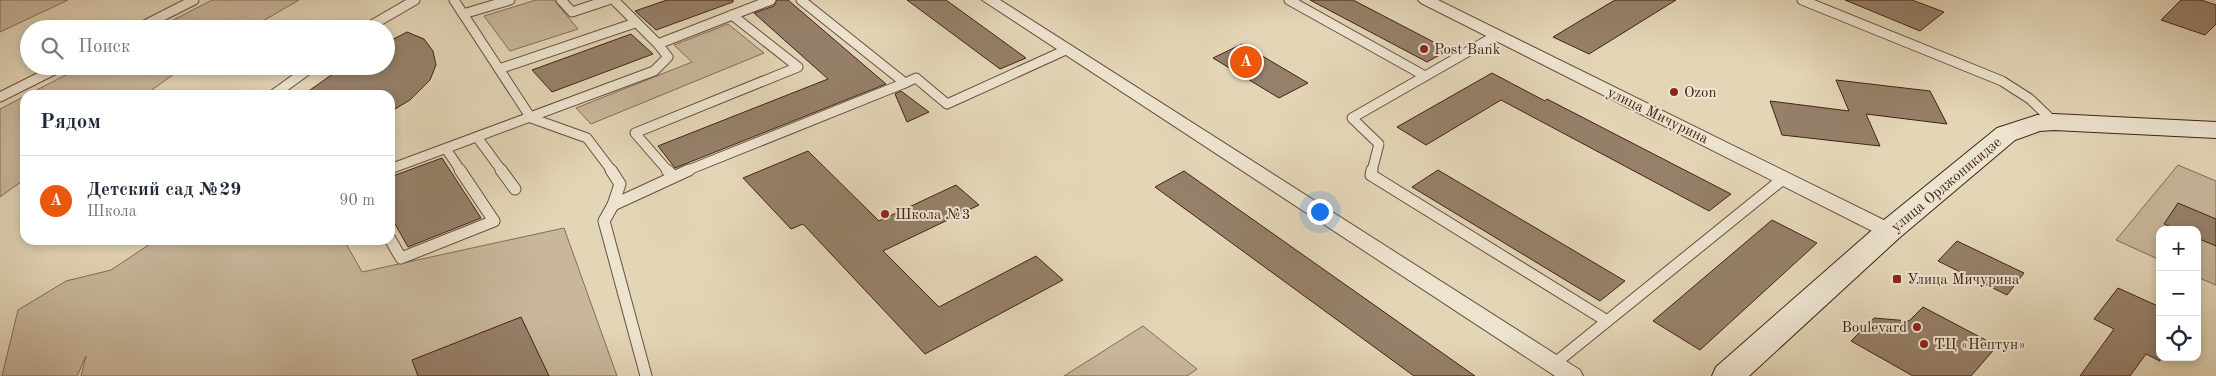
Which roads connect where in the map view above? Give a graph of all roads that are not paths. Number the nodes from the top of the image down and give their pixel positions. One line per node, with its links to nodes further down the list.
1 (194, 0): 16 (lane)
2 (415, 0): 17 (lane)
3 (454, 0): 14 (lane)
4 (510, 0): 14 (lane)
5 (561, 0): 6 (lane)
6 (608, 0)
7 (614, 0): 18 (lane)
8 (771, 0): 15 (lane)
9 (801, 0): 26 (lane)
10 (990, 0): 21 (street)
11 (1288, 0): 25 (lane)
12 (1426, 0): 19 (street, улица Мичурина)
13 (1802, 0): 30 (lane)
14 (463, 14): 22 (lane)
15 (732, 14): 20 (lane); 35 (lane)
16 (155, 20)
17 (381, 20)
18 (635, 23): 20 (lane); 22 (lane)
19 (1497, 35): 25 (lane); 36 (street, улица Мичурина)
20 (658, 44): 29 (lane)
21 (1068, 49): 26 (lane); 42 (street)
22 (499, 70): 29 (lane)
23 (44, 75): 28 (lane)
24 (301, 75): 27 (lane)
25 (1425, 76): 41 (lane)
26 (905, 83): 35 (lane)
27 (280, 90)
28 (0, 97)
29 (531, 118): 32 (lane); 38 (lane)
30 (2054, 122): 31 (street, улица Орджоникидзе); 39 (street, улица Орджоникидзе)
31 (2216, 130)
32 (477, 137): 33 (lane); 37 (lane)
33 (446, 149): 34 (lane); 40 (lane)
34 (395, 167)
35 (673, 176): 38 (lane)
36 (1784, 178): 39 (street, улица Мичурина); 41 (lane)
37 (515, 189)
38 (613, 205): 43 (lane)
39 (1889, 231): 45 (street, улица Орджоникидзе)
40 (393, 245)
41 (1607, 321): 42 (lane)
42 (1554, 364): 44 (street)
43 (646, 376)
44 (1572, 376)
45 (1728, 376)

